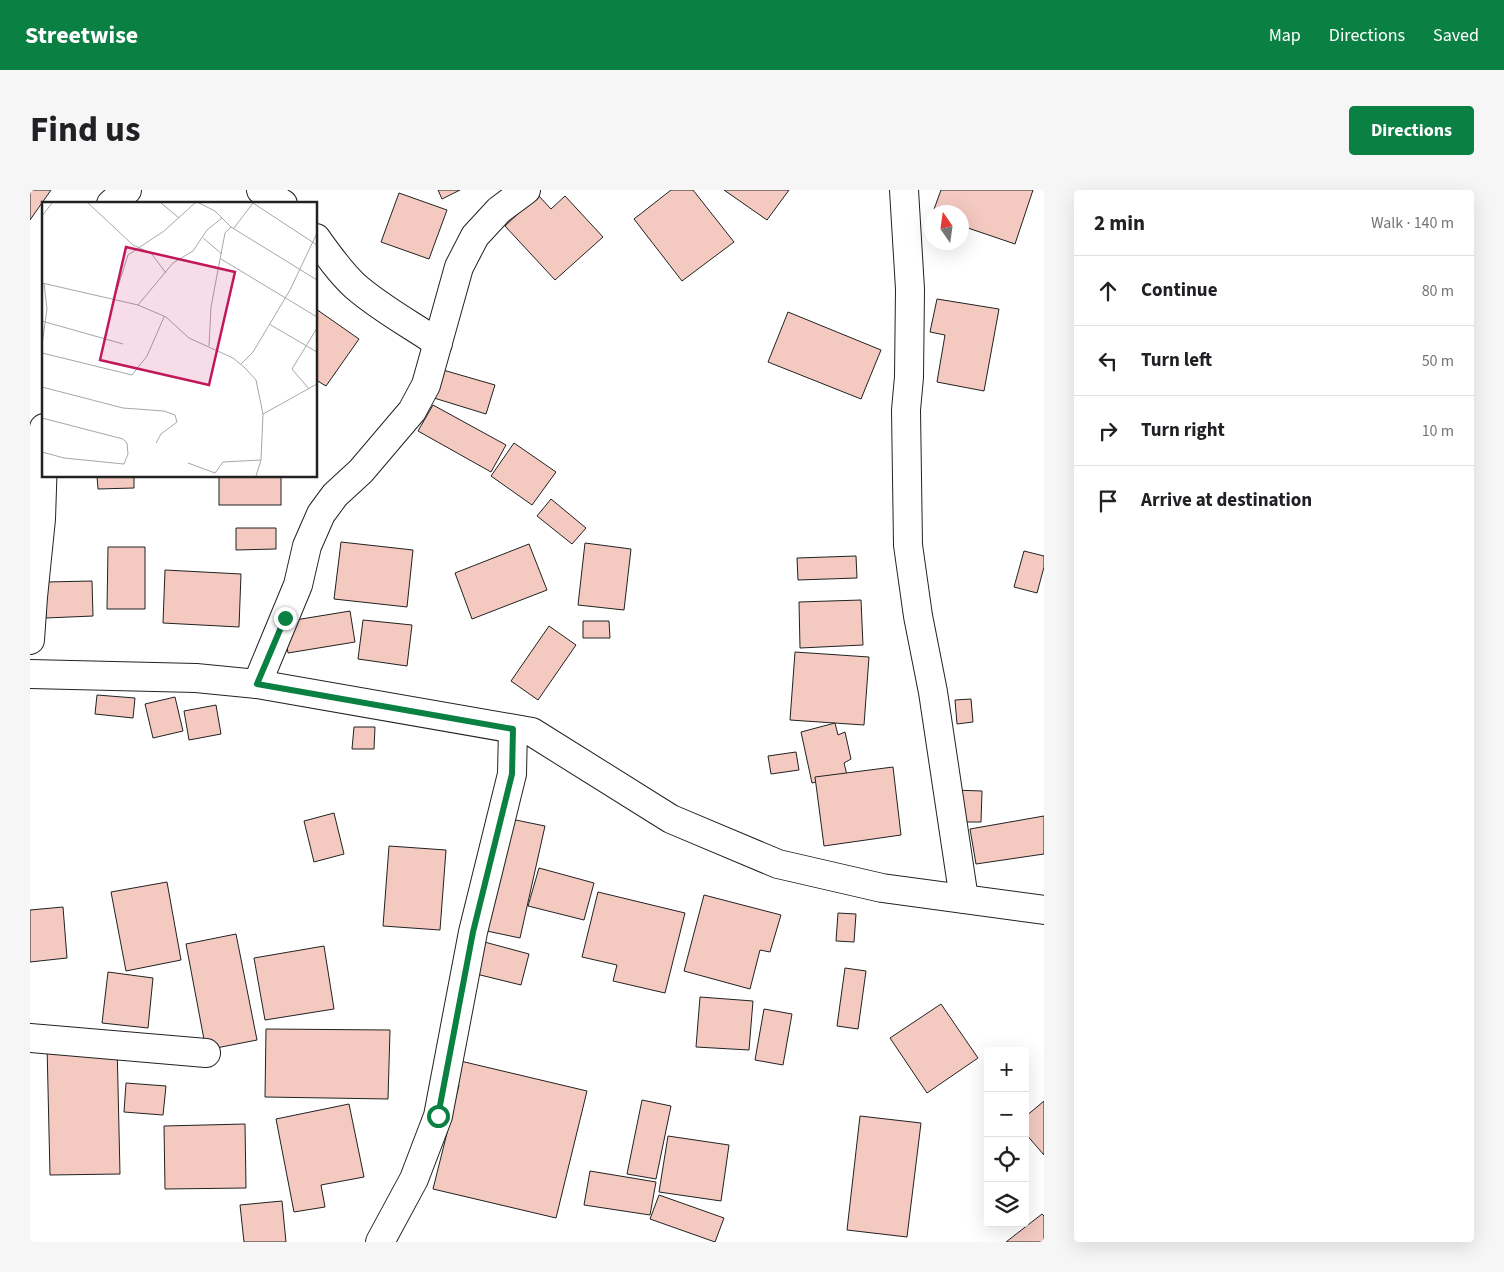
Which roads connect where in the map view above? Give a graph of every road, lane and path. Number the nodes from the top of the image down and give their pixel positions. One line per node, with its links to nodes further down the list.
1 (127, 190): 5 (street)
2 (261, 190): 6 (street)
3 (526, 190): 8 (street)
4 (904, 190): 14 (street)
5 (113, 202)
6 (280, 202)
7 (318, 241): 8 (street)
8 (438, 342): 12 (street)
9 (42, 478): 10 (street)
10 (30, 640)
11 (30, 674): 12 (street)
12 (257, 684): 13 (street)
13 (513, 729): 14 (street); 18 (street)
14 (964, 899): 15 (street)
15 (1044, 910)
16 (30, 1038): 17 (street)
17 (206, 1053)
18 (380, 1242)

